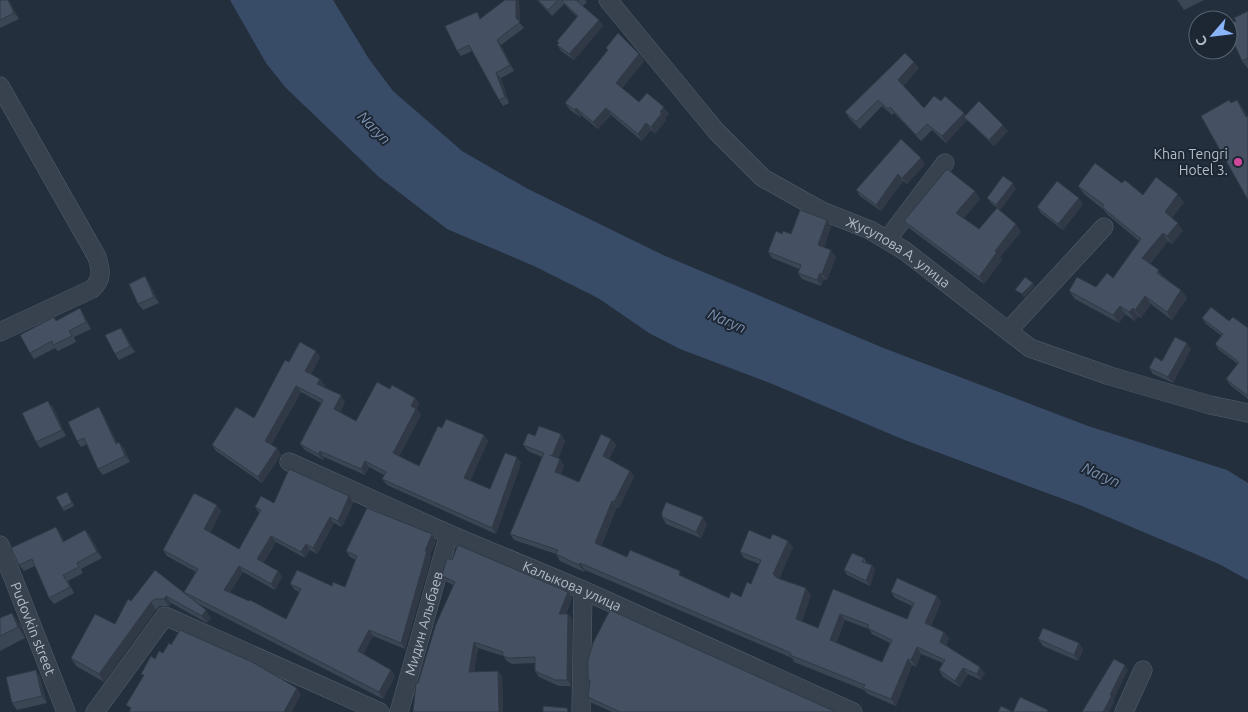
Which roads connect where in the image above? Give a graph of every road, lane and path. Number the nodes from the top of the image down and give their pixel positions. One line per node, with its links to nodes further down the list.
1 (608, 0): 5 (street, Жусупова А. улица)
2 (0, 86): 7 (street)
3 (945, 162): 5 (street)
4 (1104, 227): 6 (street)
5 (887, 240): 6 (street, Жусупова А. улица)
6 (1008, 331): 8 (street, Жусупова А. улица)
7 (0, 332)
8 (1248, 413)
9 (289, 462): 10 (street, Калыкова улица)
10 (449, 534): 12 (street, Калыкова улица); 17 (street, Мидин Алыбаев)
11 (0, 545): 14 (street, Pudovkin street)
12 (583, 590): 18 (street); 19 (street, Калыкова улица)
13 (1143, 670): 20 (street)
14 (61, 710)
15 (95, 712): 16 (street)
16 (380, 712)
17 (399, 712)
18 (581, 712)
19 (853, 712)
20 (1124, 712)

